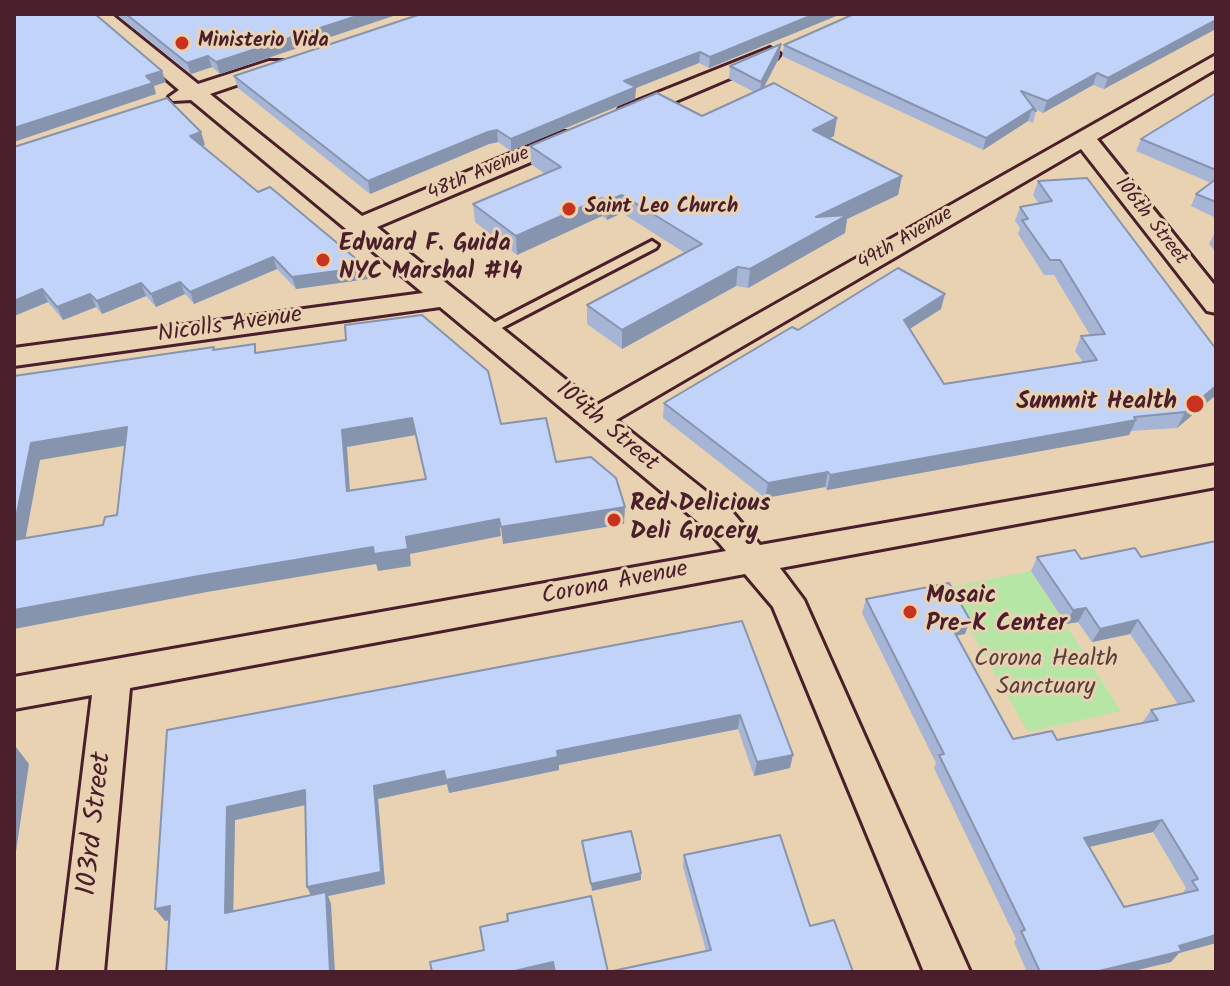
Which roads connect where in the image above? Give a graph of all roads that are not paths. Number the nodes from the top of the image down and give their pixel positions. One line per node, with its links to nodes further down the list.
1 (99, 14): 5 (street, 104th Street)
2 (792, 44): 8 (street, 48th Avenue)
3 (293, 59): 5 (street)
4 (1213, 66): 7 (street, 49th Avenue)
5 (195, 92): 6 (street); 8 (street, 104th Street)
6 (154, 106)
7 (1084, 138): 11 (street, 106th Street); 14 (street, 49th Avenue)
8 (359, 226): 10 (street, 104th Street)
9 (652, 245): 12 (lane)
10 (446, 298): 12 (street, 104th Street); 13 (street, Nicolls Avenue)
11 (1216, 305)
12 (487, 330): 14 (street, 104th Street)
13 (14, 357)
14 (595, 419): 16 (street, 104th Street)
15 (1216, 476): 16 (street, Corona Avenue)
16 (753, 560): 17 (street, Corona Avenue); 20 (street, 104th Street)
17 (113, 675): 18 (street, Corona Avenue); 19 (street, 103rd Street)
18 (14, 693)
19 (81, 972)
20 (947, 972)

